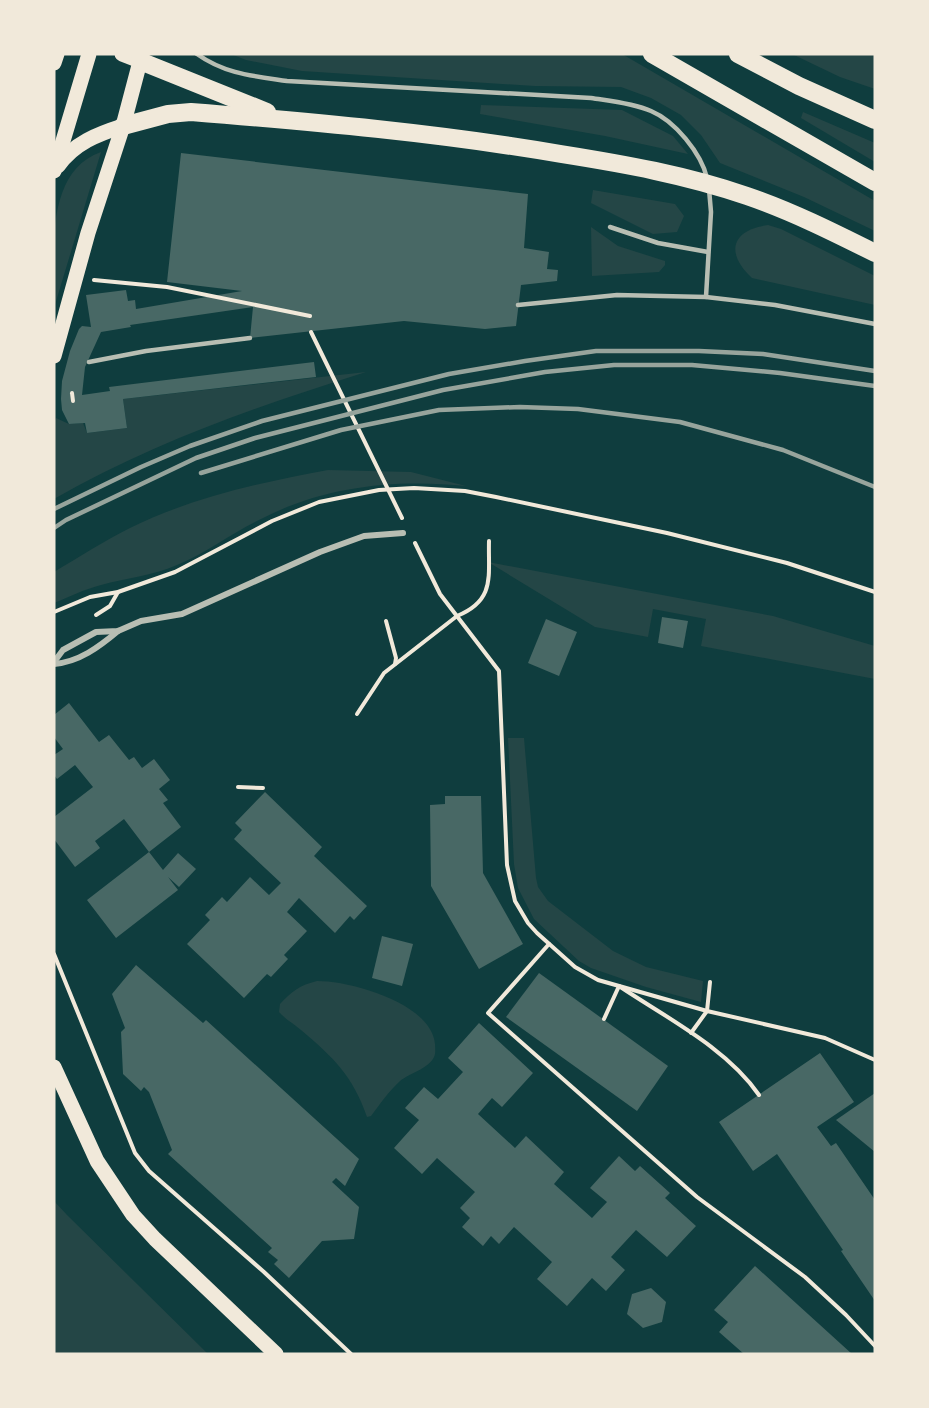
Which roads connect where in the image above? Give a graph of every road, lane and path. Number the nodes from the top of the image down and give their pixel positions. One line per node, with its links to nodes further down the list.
1 (57, 54): 8 (main road)
2 (89, 54): 12 (main road)
3 (122, 54): 7 (main road)
4 (196, 54): 14 (lane)
5 (652, 54): 13 (highway)
6 (738, 54): 9 (highway)
7 (141, 58): 10 (highway); 11 (main road)
8 (54, 63)
9 (872, 118)
10 (291, 121): 11 (highway); 14 (highway)
11 (123, 126): 12 (main road); 25 (main road)
12 (54, 172)
13 (875, 182)
14 (708, 184): 16 (lane); 17 (highway)
15 (610, 226): 16 (lane)
16 (708, 252): 19 (lane)
17 (875, 253)
18 (94, 279): 21 (path)
19 (706, 297): 20 (lane); 22 (lane)
20 (518, 305)
21 (310, 316)
22 (875, 324)
23 (311, 332): 29 (path)
24 (250, 338): 26 (lane)
25 (56, 348)
26 (90, 362)
27 (72, 393): 28 (path)
28 (73, 400)
29 (405, 523)
30 (406, 533): 34 (path); 36 (street)
31 (489, 541): 34 (path)
32 (875, 592): 33 (path)
33 (54, 612)
34 (457, 616): 38 (path); 42 (path)
35 (387, 621): 38 (path)
36 (118, 631): 37 (street); 37 (street)
37 (54, 663)
38 (384, 673): 39 (path)
39 (357, 714)
40 (238, 787): 41 (path)
41 (263, 788)
42 (549, 944): 45 (path); 52 (path)
43 (54, 954): 54 (path)
44 (710, 982): 46 (path)
45 (619, 986): 46 (path); 47 (path); 48 (path)
46 (707, 1011): 48 (path); 49 (path)
47 (604, 1019)
48 (691, 1033): 51 (path)
49 (875, 1060)
50 (54, 1067): 53 (main road)
51 (759, 1095)
52 (875, 1346)
53 (276, 1354)
54 (351, 1354)

